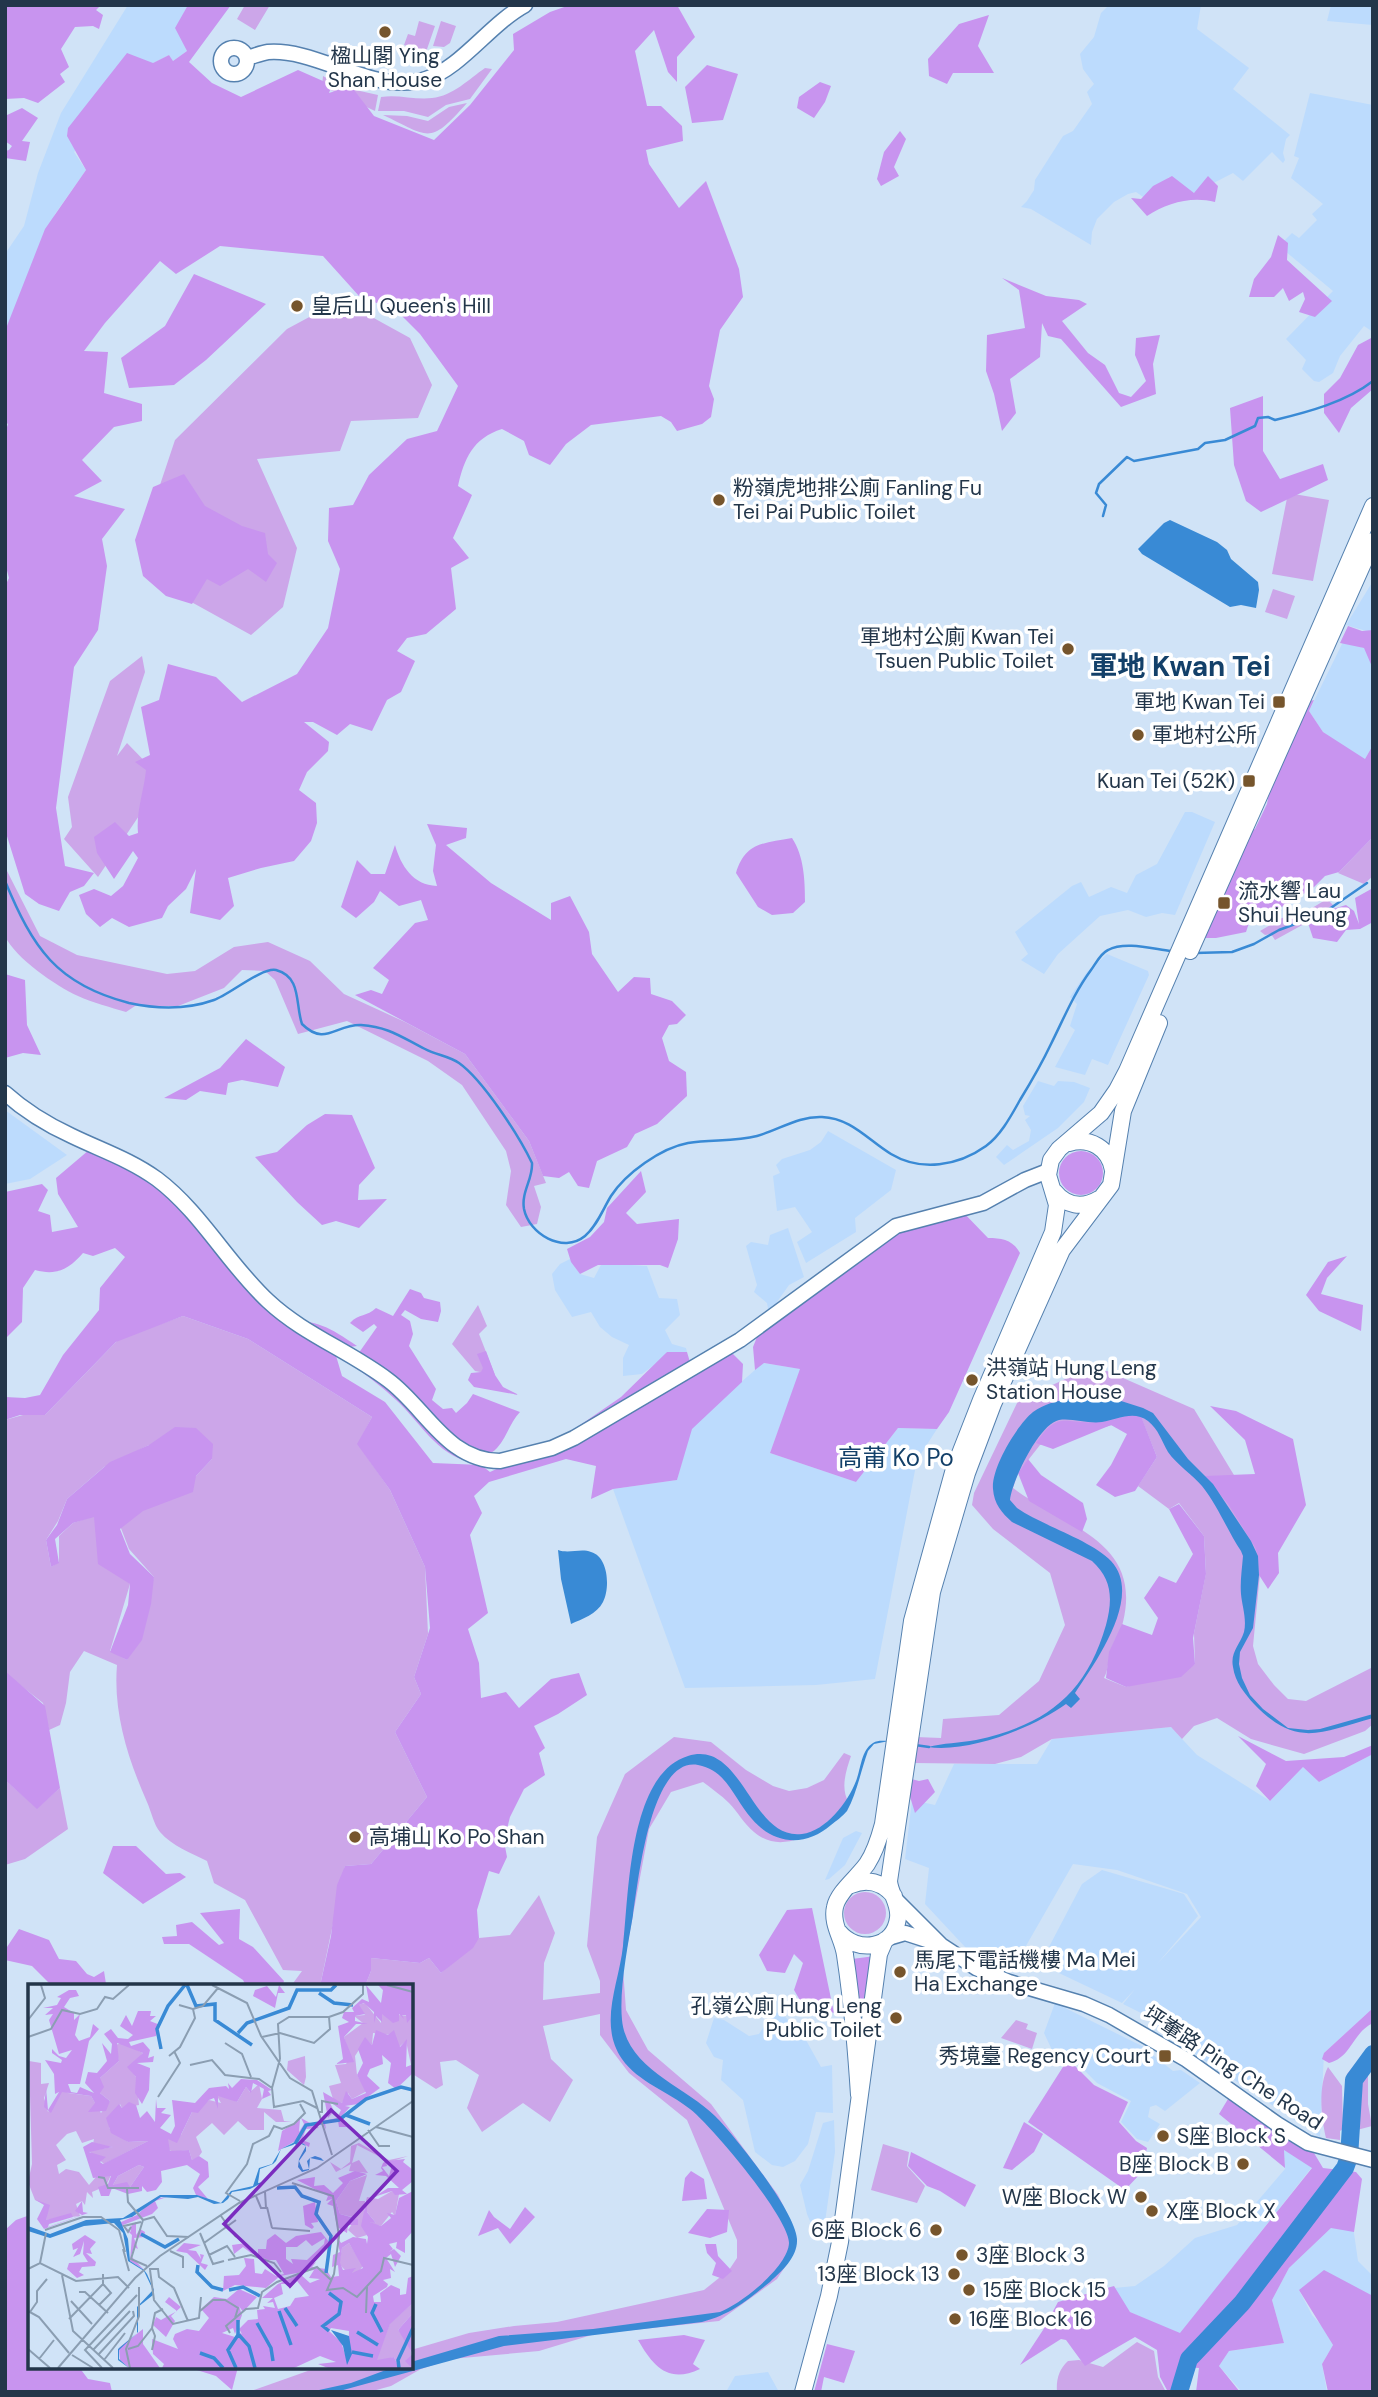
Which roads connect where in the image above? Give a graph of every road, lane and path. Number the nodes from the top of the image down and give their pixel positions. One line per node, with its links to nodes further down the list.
1 (525, 5): 2 (street)
2 (247, 58)
3 (1373, 506): 5 (main road)
4 (1373, 541): 5 (main road)
5 (1193, 932): 6 (main road)
6 (1180, 961): 8 (main road); 9 (main road)
7 (5, 1093): 10 (street)
8 (1063, 1146): 9 (main road); 10 (main road)
9 (1113, 1170): 12 (main road)
10 (1048, 1171): 11 (main road)
11 (1054, 1191): 12 (main road); 13 (main road)
12 (1101, 1198): 13 (main road)
13 (904, 1720): 14 (main road)
14 (900, 1752): 15 (main road); 16 (main road)
15 (851, 1885): 16 (main road); 17 (main road)
16 (895, 1898): 18 (main road); 19 (street, 坪輋路 Ping Che Road)
17 (838, 1929): 18 (main road); 20 (main road)
18 (886, 1939): 19 (street); 20 (main road)
19 (941, 1945): 21 (street, 坪輋路 Ping Che Road)
20 (859, 2095): 22 (main road)
21 (1368, 2158)
22 (803, 2392)

